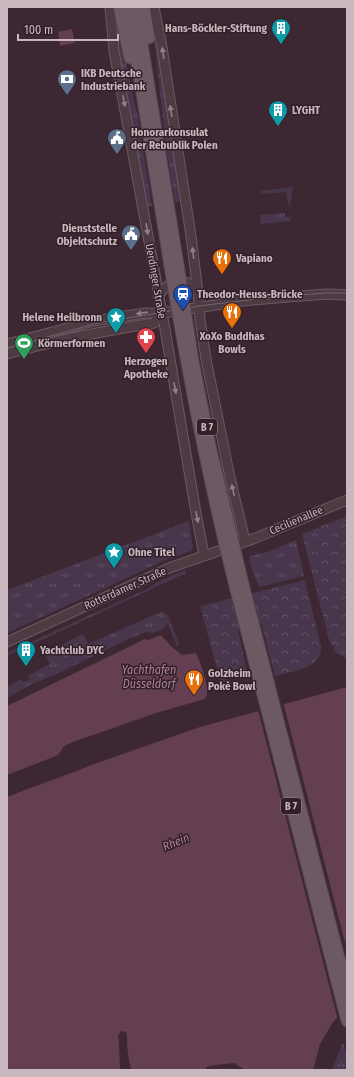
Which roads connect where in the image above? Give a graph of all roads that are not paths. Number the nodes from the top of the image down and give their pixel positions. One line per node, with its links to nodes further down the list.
1 (110, 7): 12 (street, Uerdinger Straße, one-way to 12)
2 (119, 7): 8 (main road)
3 (128, 7): 8 (main road, B 7)
4 (136, 7): 7 (main road, B 7)
5 (144, 7): 7 (main road)
6 (154, 7): 10 (street, one-way to 6)
7 (149, 88): 9 (main road, B 7)
8 (144, 106): 9 (main road, B 7)
9 (174, 266): 22 (main road, B 7, bridge)
10 (198, 292): 12 (street); 13 (street)
11 (347, 295): 13 (street)
12 (158, 296): 14 (street, Uerdinger Straße)
13 (199, 308): 14 (street); 17 (street)
14 (162, 313): 15 (street, one-way to 15); 16 (street); 18 (street, Uerdinger Straße)
15 (7, 344)
16 (7, 354)
17 (206, 359): 18 (street); 20 (street, one-way to 17)
18 (171, 363): 21 (street, Uerdinger Straße, one-way to 21)
19 (347, 500): 20 (street, Cecilienallee)
20 (245, 542): 21 (street, Rotterdamer Straße)
21 (204, 555): 23 (street, Rotterdamer Straße)
22 (240, 589): 24 (main road, B 7); 25 (main road, B 7)
23 (7, 642)
24 (347, 989)
25 (347, 1021)

